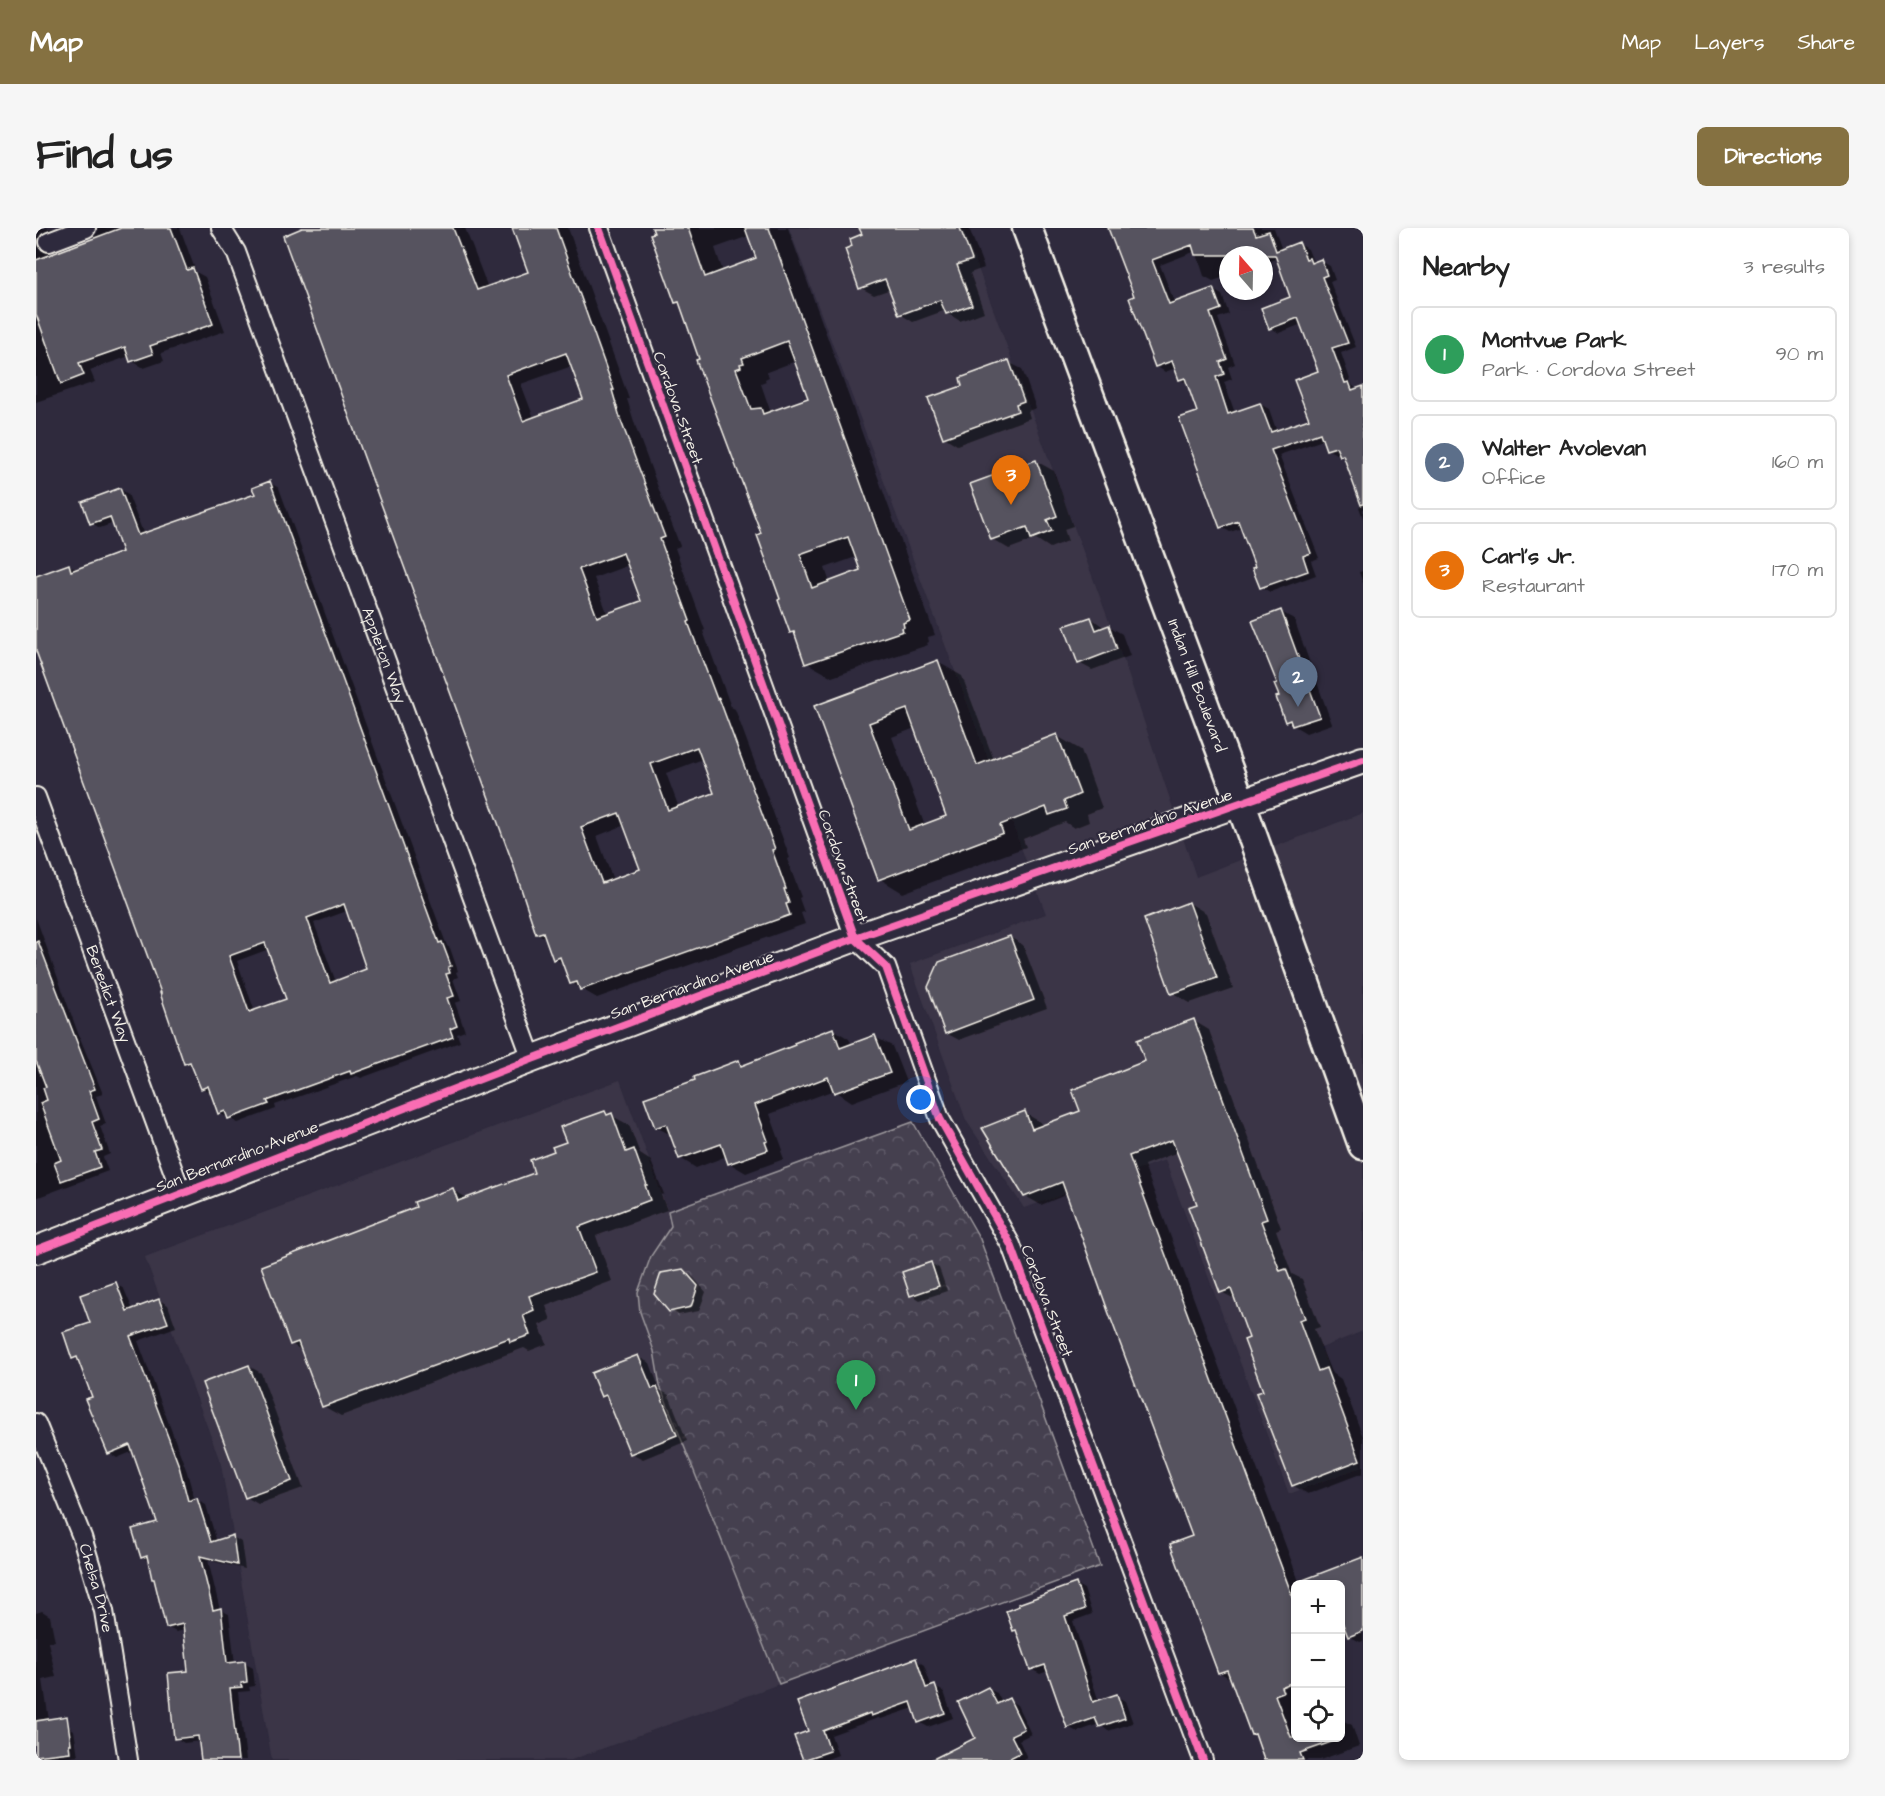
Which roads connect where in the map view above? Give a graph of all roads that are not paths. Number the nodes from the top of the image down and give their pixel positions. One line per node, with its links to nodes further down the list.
1 (86, 228): 5 (street)
2 (221, 228): 10 (street, Appleton Way)
3 (599, 228): 9 (street, Cordova Street)
4 (1027, 228): 8 (main road, Indian Hill Boulevard)
5 (49, 242)
6 (1363, 760): 8 (main road, San Bernardino Avenue)
7 (36, 797): 12 (street, Benedict Way)
8 (1241, 804): 9 (main road, San Bernardino Avenue); 11 (main road, Indian Hill Boulevard)
9 (855, 938): 10 (main road, San Bernardino Avenue); 16 (street, Cordova Street)
10 (532, 1059): 12 (main road, San Bernardino Avenue)
11 (1363, 1145)
12 (182, 1192): 13 (main road, San Bernardino Avenue)
13 (36, 1250)
14 (36, 1423): 15 (street, Chelsa Drive)
15 (128, 1760)
16 (1203, 1760)

